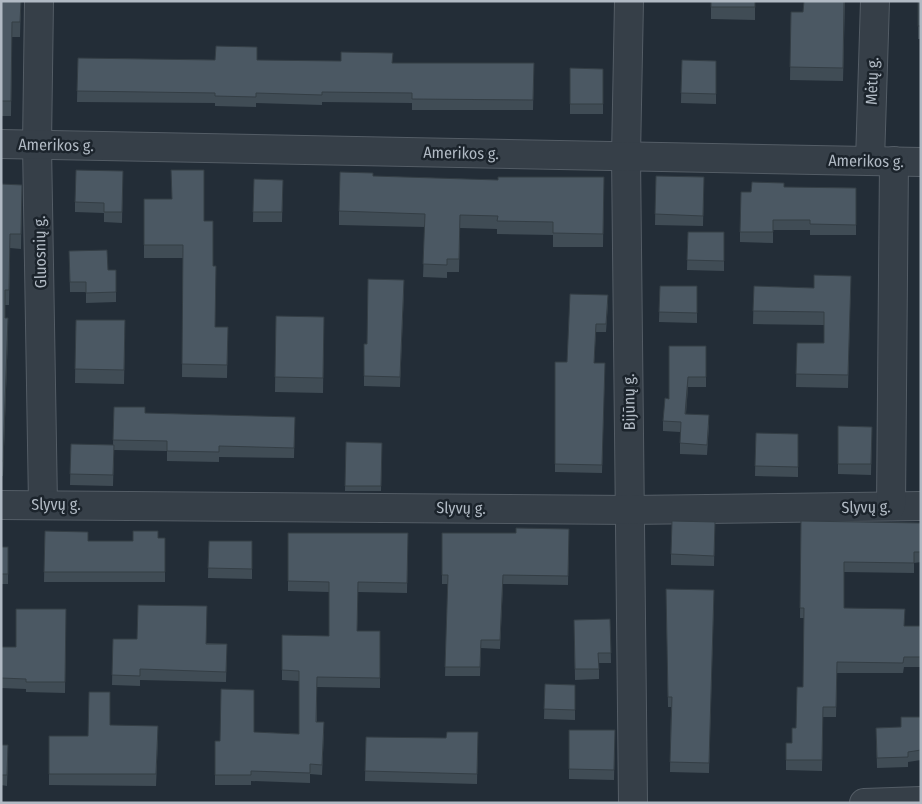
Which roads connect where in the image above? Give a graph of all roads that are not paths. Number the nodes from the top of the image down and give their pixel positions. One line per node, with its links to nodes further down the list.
1 (39, 1): 5 (street, Gluosnių g.)
2 (629, 1): 6 (street, Bijūnų g.)
3 (874, 1): 7 (street, Mėtų g.)
4 (1, 144): 5 (street, Amerikos g.)
5 (37, 145): 6 (street, Amerikos g.); 9 (street, Gluosnių g.)
6 (626, 156): 7 (street, Amerikos g.); 13 (street, Bijūnų g.)
7 (882, 161): 8 (street, Amerikos g.); 11 (street, Mėtų g.)
8 (921, 162)
9 (43, 504): 10 (street, Slyvų g.); 13 (street, Slyvų g.)
10 (1, 505)
11 (891, 506): 12 (street, Slyvų g.); 13 (street, Slyvų g.)
12 (921, 506)
13 (630, 510): 15 (street, Bijūnų g.)
14 (921, 801): 16 (street)
15 (632, 803)
16 (864, 803)

